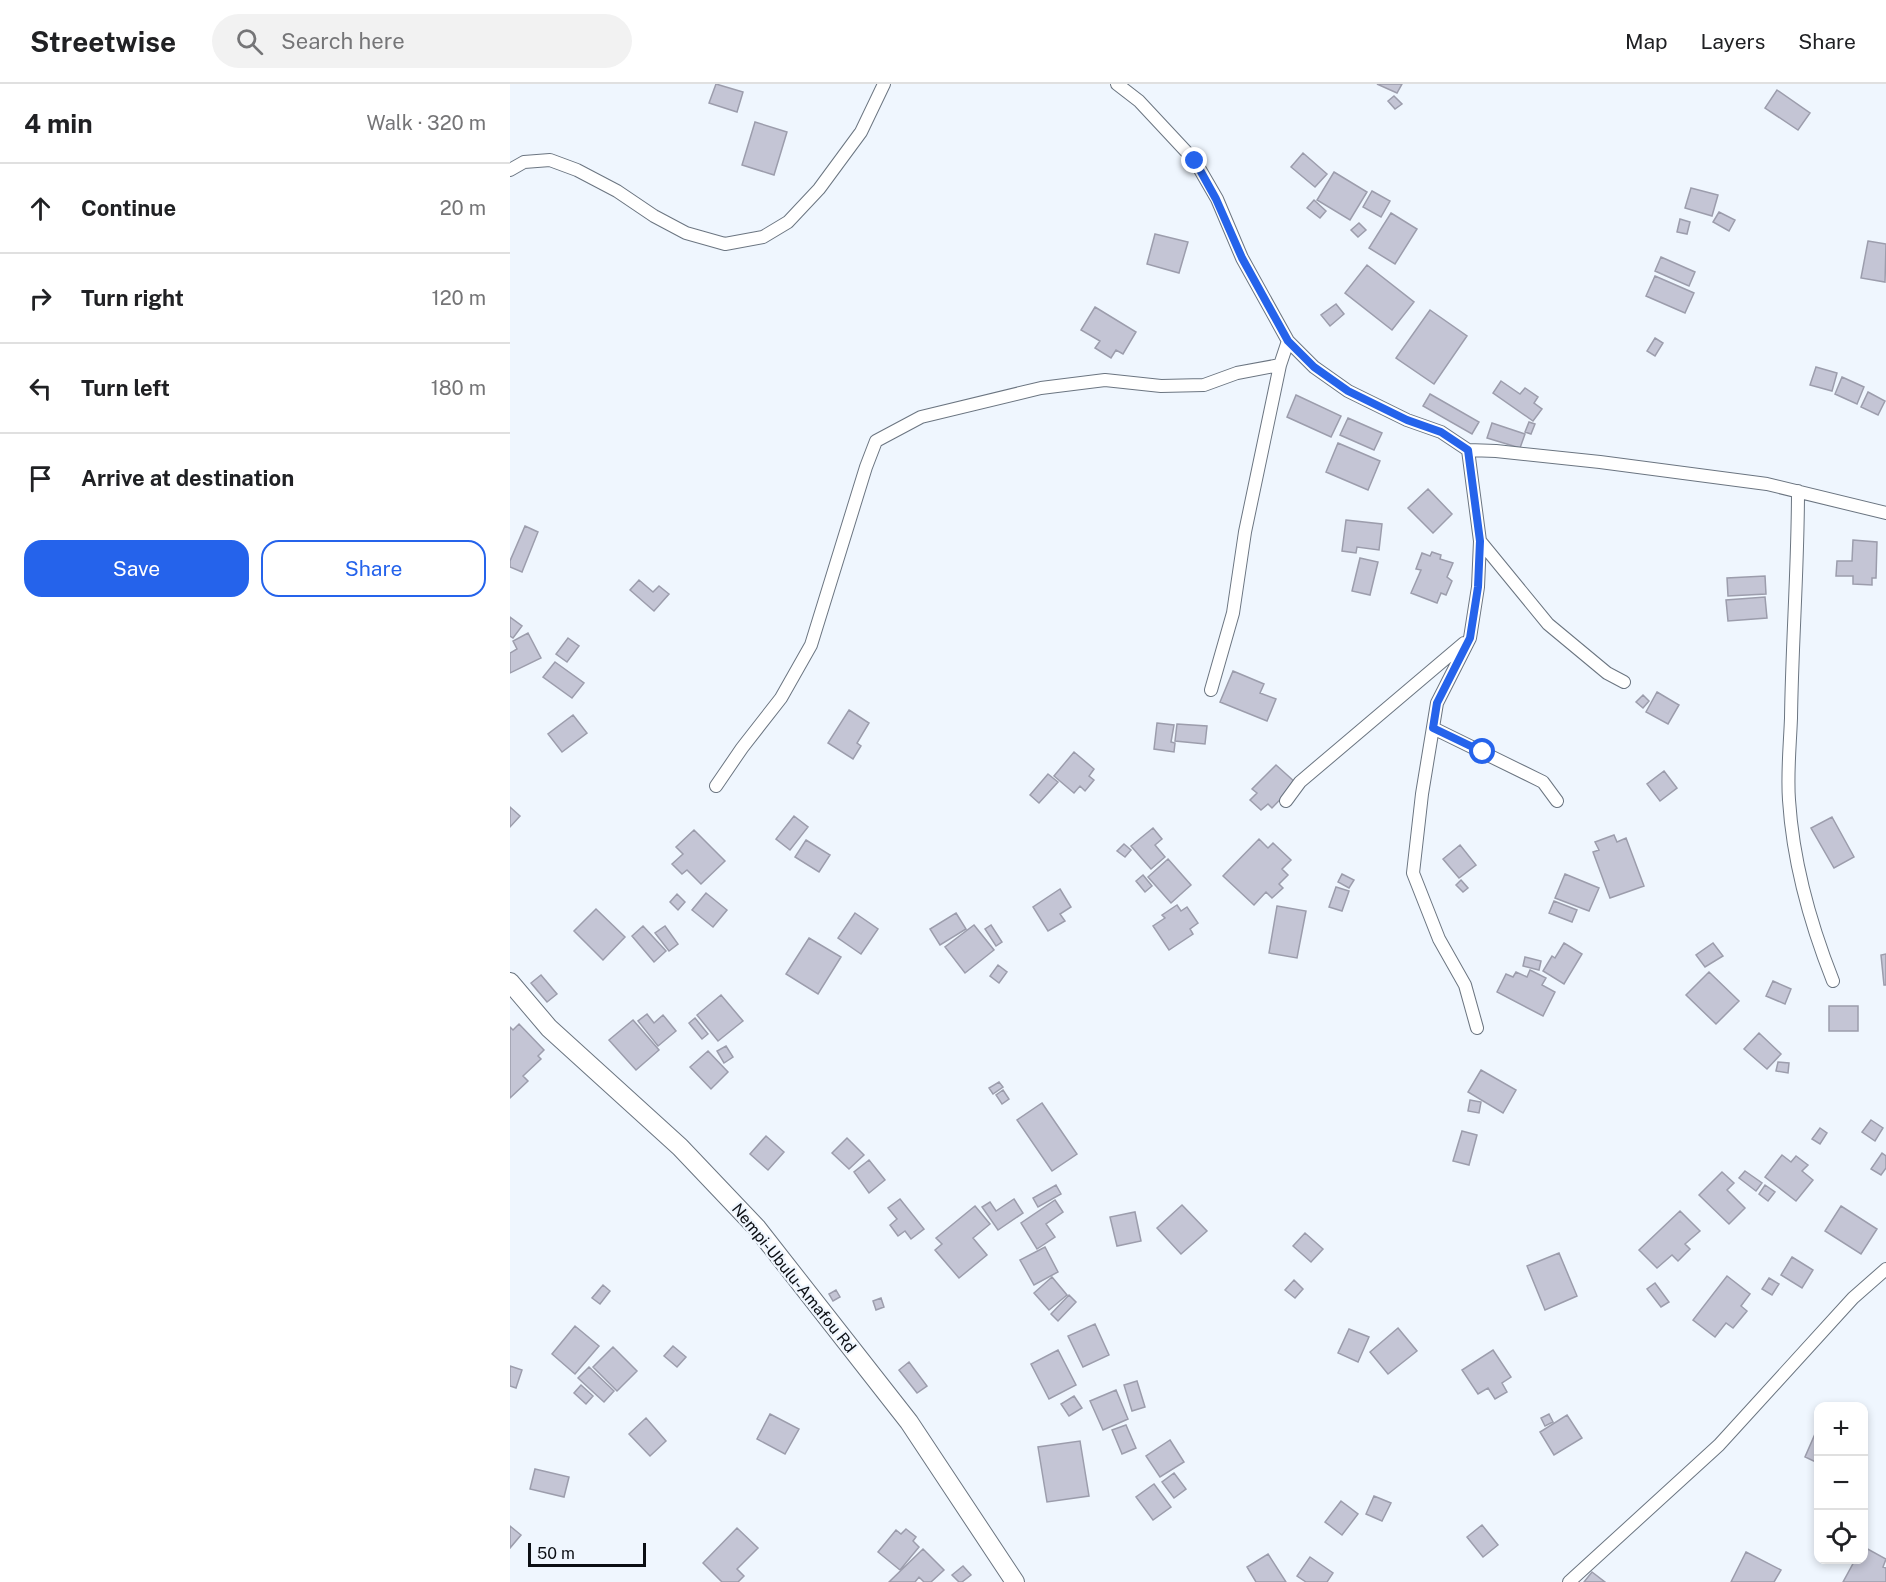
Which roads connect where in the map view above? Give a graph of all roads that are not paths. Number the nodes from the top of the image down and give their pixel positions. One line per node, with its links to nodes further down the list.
1 (884, 84): 3 (street)
2 (1117, 84): 4 (street)
3 (510, 170)
4 (1288, 341): 5 (street); 6 (street)
5 (1280, 365): 12 (street); 14 (street)
6 (1468, 450): 7 (street); 9 (street)
7 (1798, 491): 8 (street); 17 (street)
8 (1886, 513)
9 (1480, 541): 10 (street); 11 (street)
10 (1470, 638): 13 (street); 15 (street)
11 (1624, 682)
12 (1210, 690)
13 (1433, 728): 16 (street); 19 (street)
14 (716, 786)
15 (1286, 801)
16 (1557, 801)
17 (1833, 981)
18 (510, 982): 21 (street, Nempi-Ubulu-Amafou Rd)
19 (1477, 1028)
20 (1886, 1269): 22 (street)
21 (1015, 1582)
22 (1569, 1582)

